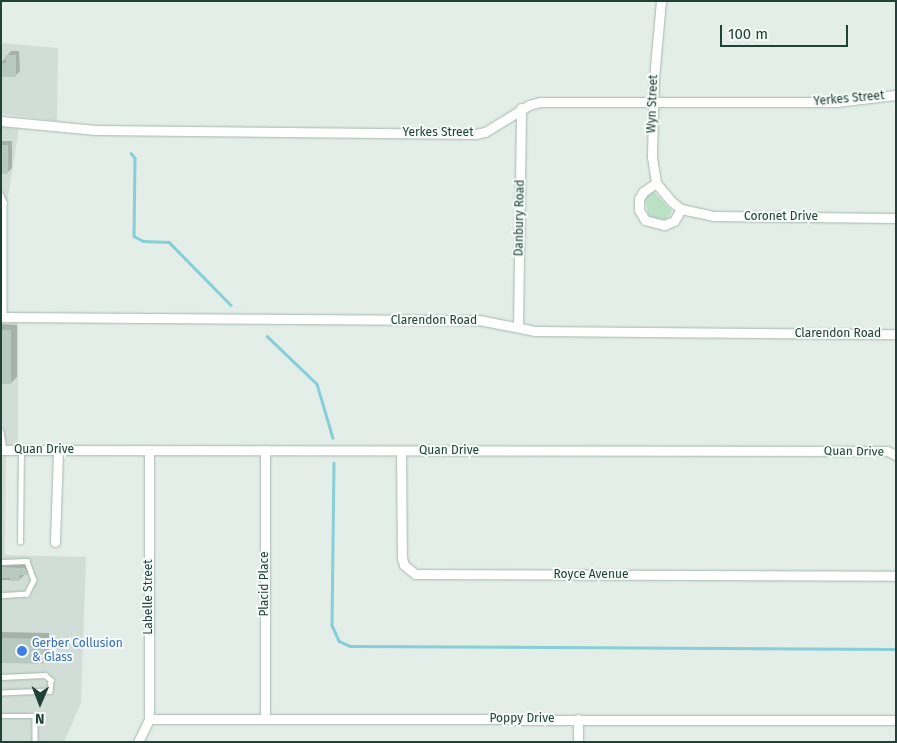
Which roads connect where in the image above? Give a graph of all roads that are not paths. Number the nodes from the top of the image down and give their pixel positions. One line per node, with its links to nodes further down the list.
1 (661, 1): 3 (street, Wyn Street)
2 (896, 94): 3 (street, Yerkes Street)
3 (652, 104): 4 (street, Yerkes Street); 6 (street, Wyn Street)
4 (521, 108): 5 (street, Yerkes Street); 11 (street, Danbury Road)
5 (1, 121)
6 (656, 183): 8 (street, Coronet Drive); 8 (street)
7 (1, 195): 10 (lane)
8 (682, 209): 9 (street, Coronet Drive)
9 (896, 218)
10 (2, 318): 11 (street, Clarendon Road)
11 (518, 327): 12 (street, Clarendon Road)
12 (896, 334)
13 (1, 431): 14 (lane)
14 (3, 450): 15 (street, Quan Drive)
15 (21, 450): 16 (street, Quan Drive); 21 (lane)
16 (58, 450): 17 (street, Quan Drive); 22 (street)
17 (149, 450): 18 (street, Quan Drive); 30 (street, Labelle Street)
18 (265, 450): 19 (street, Quan Drive); 29 (street, Placid Place)
19 (401, 451): 20 (street, Quan Drive); 24 (street, Royce Avenue)
20 (896, 455)
21 (20, 542)
22 (55, 542)
23 (1, 562): 25 (lane)
24 (896, 576)
25 (1, 596)
26 (1, 677): 27 (lane)
27 (1, 693)
28 (1, 716): 33 (lane)
29 (265, 718): 30 (street, Poppy Drive); 31 (street, Poppy Drive)
30 (149, 719): 34 (street, Labelle Street)
31 (578, 720): 32 (street, Poppy Drive); 35 (street)
32 (896, 720)
33 (35, 742)
34 (138, 742)
35 (578, 742)

